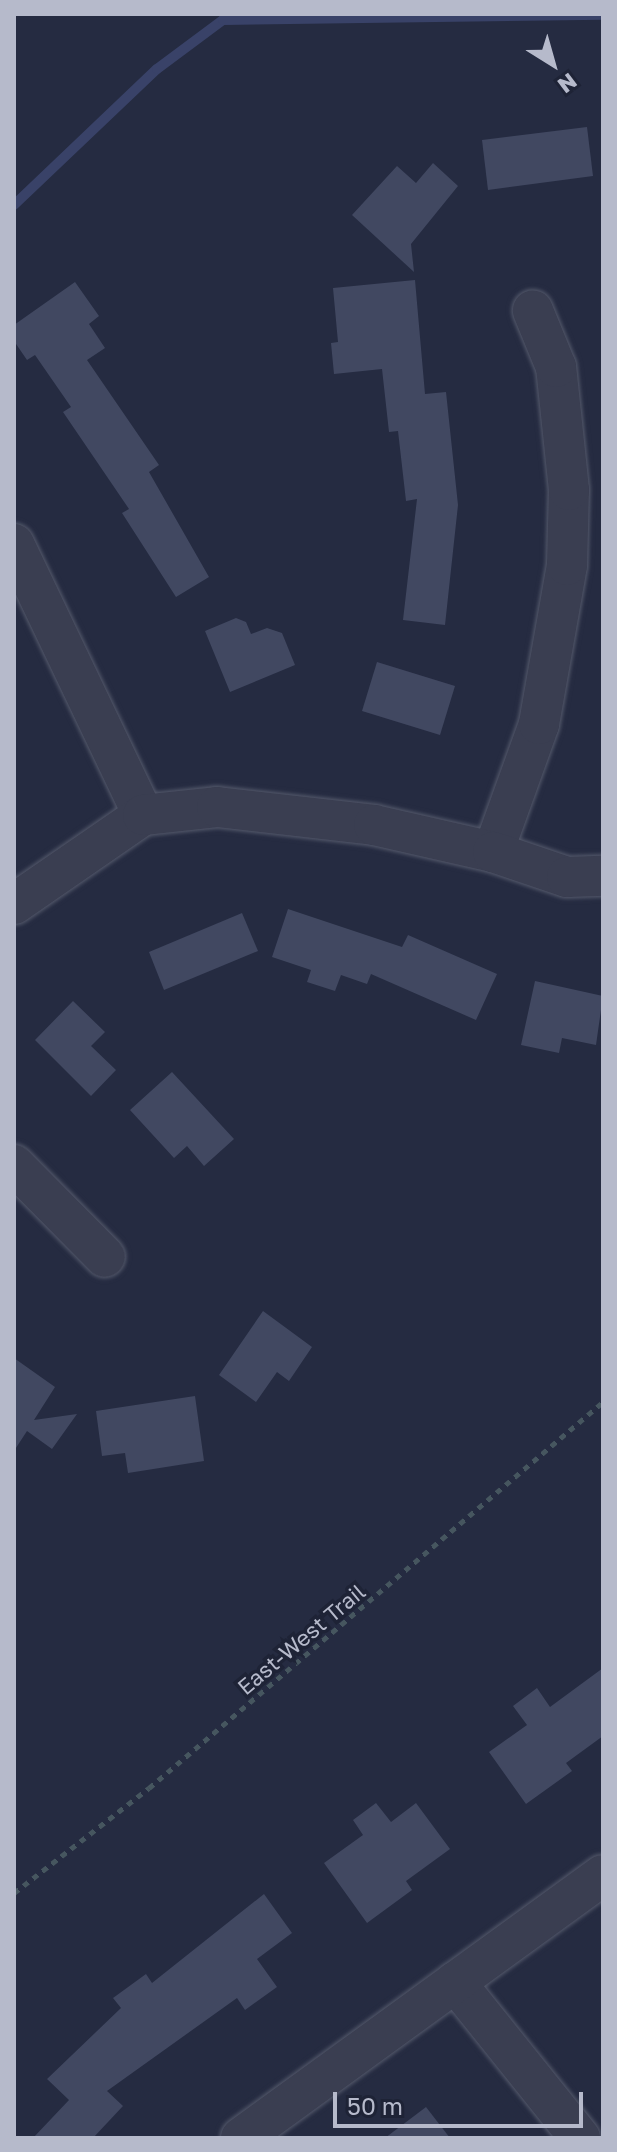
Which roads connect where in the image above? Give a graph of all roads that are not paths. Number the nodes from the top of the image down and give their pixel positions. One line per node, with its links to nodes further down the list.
1 (533, 311): 4 (street)
2 (14, 544): 3 (street)
3 (143, 815): 4 (street); 6 (street)
4 (493, 852): 5 (street)
5 (603, 876)
6 (14, 904)
7 (14, 1165): 8 (street)
8 (105, 1257)
9 (603, 1875): 10 (street)
10 (455, 1982): 11 (street); 12 (street)
11 (241, 2138)
12 (580, 2138)

